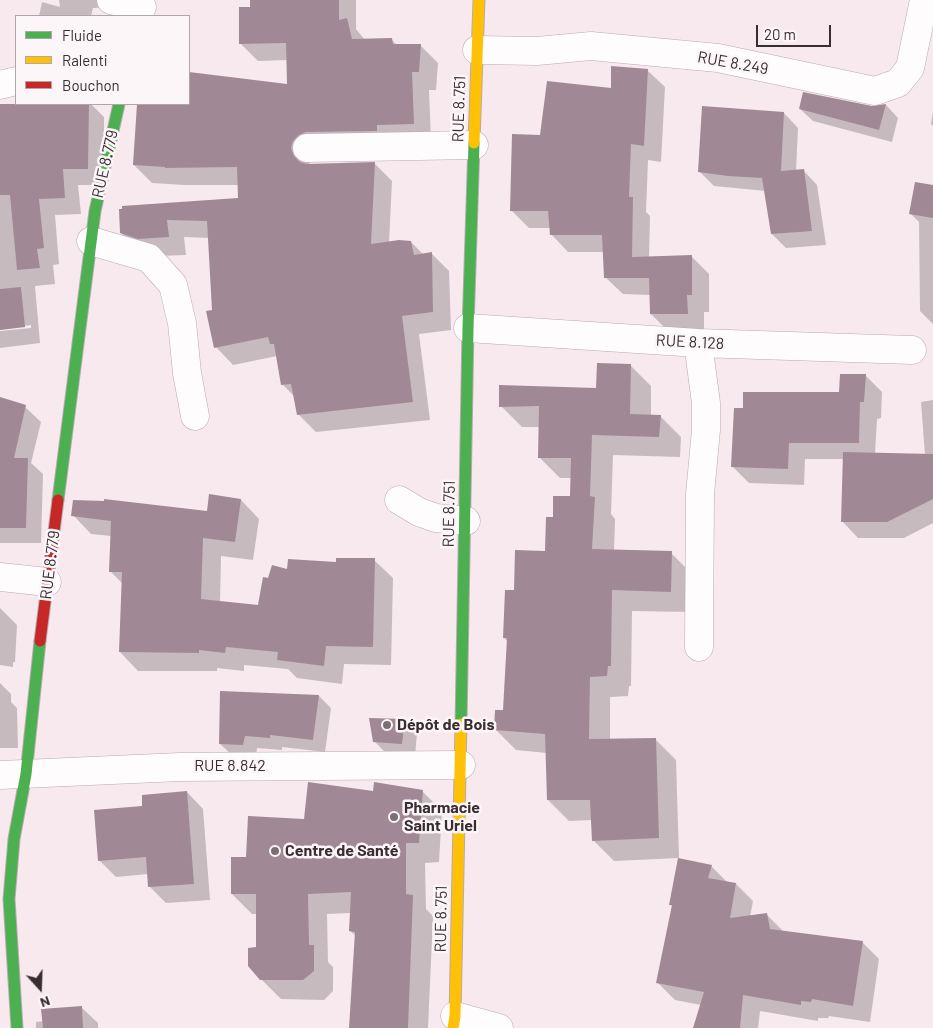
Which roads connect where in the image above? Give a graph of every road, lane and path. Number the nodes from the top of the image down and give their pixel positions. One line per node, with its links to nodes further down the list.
1 (111, 0): 4 (street)
2 (479, 0): 5 (main road, RUE 8.751)
3 (924, 0): 5 (street, RUE 8.249)
4 (142, 8)
5 (477, 50): 9 (main road, RUE 8.751)
6 (15, 81): 7 (street)
7 (0, 85)
8 (119, 105): 11 (main road, RUE 8.779)
9 (474, 145): 10 (street); 12 (main road, RUE 8.751)
10 (307, 148)
11 (91, 241): 15 (street); 19 (main road, RUE 8.779)
12 (468, 328): 13 (street, RUE 8.128); 17 (main road, RUE 8.751)
13 (698, 342): 14 (street, RUE 8.128); 20 (street)
14 (912, 350)
15 (195, 416)
16 (399, 500): 17 (street)
17 (466, 521): 21 (main road, RUE 8.751)
18 (0, 577): 19 (street)
19 (47, 582): 22 (main road, RUE 8.779)
20 (699, 648)
21 (460, 765): 22 (street, RUE 8.842); 23 (main road, RUE 8.751)
22 (13, 775): 24 (main road, RUE 8.779)
23 (454, 1022): 25 (street)
24 (17, 1028)
25 (499, 1028)

